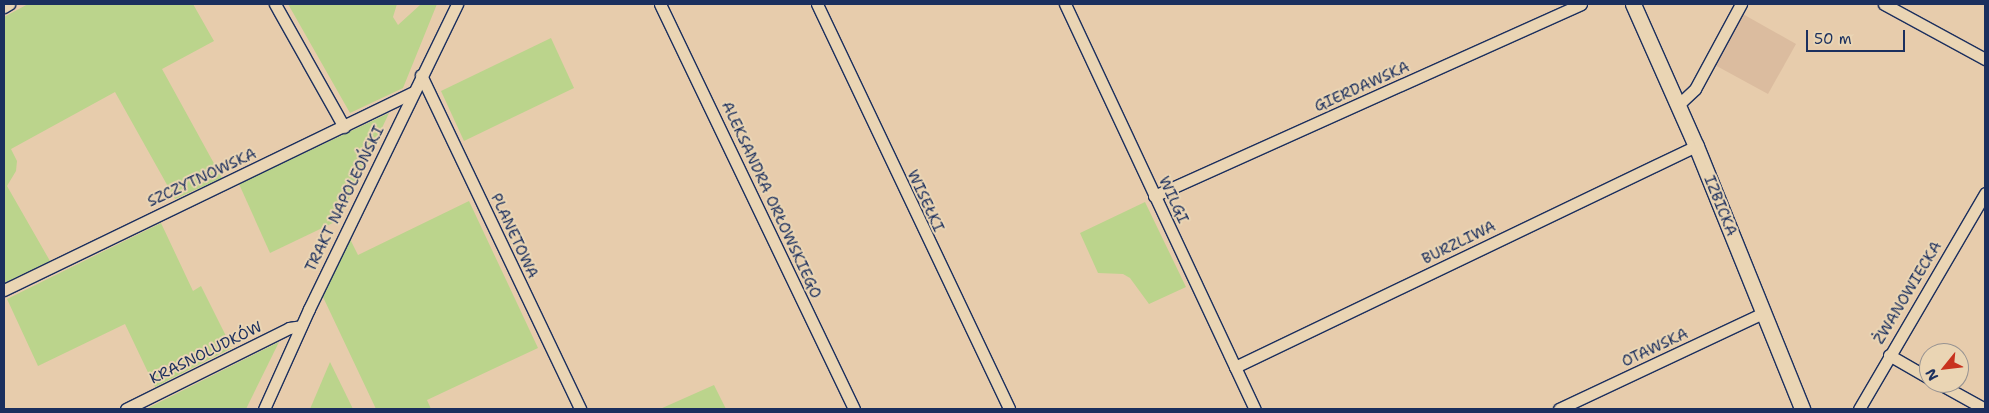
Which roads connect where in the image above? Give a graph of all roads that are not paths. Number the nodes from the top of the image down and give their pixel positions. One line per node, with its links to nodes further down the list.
1 (9, 4): 11 (street)
2 (275, 4): 16 (street)
3 (457, 4): 13 (street, TRAKT NAPOLEOŃSKI)
4 (660, 4): 30 (street, ALEKSANDRA ORŁOWSKIEGO)
5 (817, 4): 31 (street, WISEŁKI)
6 (1066, 4): 19 (street, WILGI)
7 (1581, 4): 19 (street, GIERDAWSKA)
8 (1633, 4): 15 (street, IZBICKA)
9 (1741, 4): 15 (street)
10 (1884, 4): 12 (street)
11 (4, 7)
12 (1985, 59)
13 (421, 75): 14 (street, TRAKT NAPOLEOŃSKI); 29 (street, PLANETOWA)
14 (413, 92): 16 (street, SZCZYTNOWSKA); 22 (street, TRAKT NAPOLEOŃSKI)
15 (1678, 105): 17 (street, IZBICKA)
16 (344, 127): 20 (street, SZCZYTNOWSKA)
17 (1696, 146): 21 (street, IZBICKA); 24 (street, BURZLIWA)
18 (1985, 193): 23 (street, ŻWANOWIECKA)
19 (1154, 196): 24 (street, WILGI)
20 (4, 290)
21 (1763, 313): 33 (street, OTAWSKA); 34 (street, IZBICKA)
22 (301, 326): 27 (street, KRASNOLUDKÓW); 28 (street, TRAKT NAPOLEOŃSKI)
23 (1889, 355): 25 (street); 35 (street, ŻWANOWIECKA)
24 (1235, 367): 32 (street, WILGI)
25 (1919, 372)
26 (1956, 393): 36 (street)
27 (126, 409)
28 (264, 409)
29 (580, 409)
30 (854, 409)
31 (1009, 409)
32 (1255, 409)
33 (1559, 409)
34 (1802, 409)
35 (1859, 409)
36 (1985, 409)

